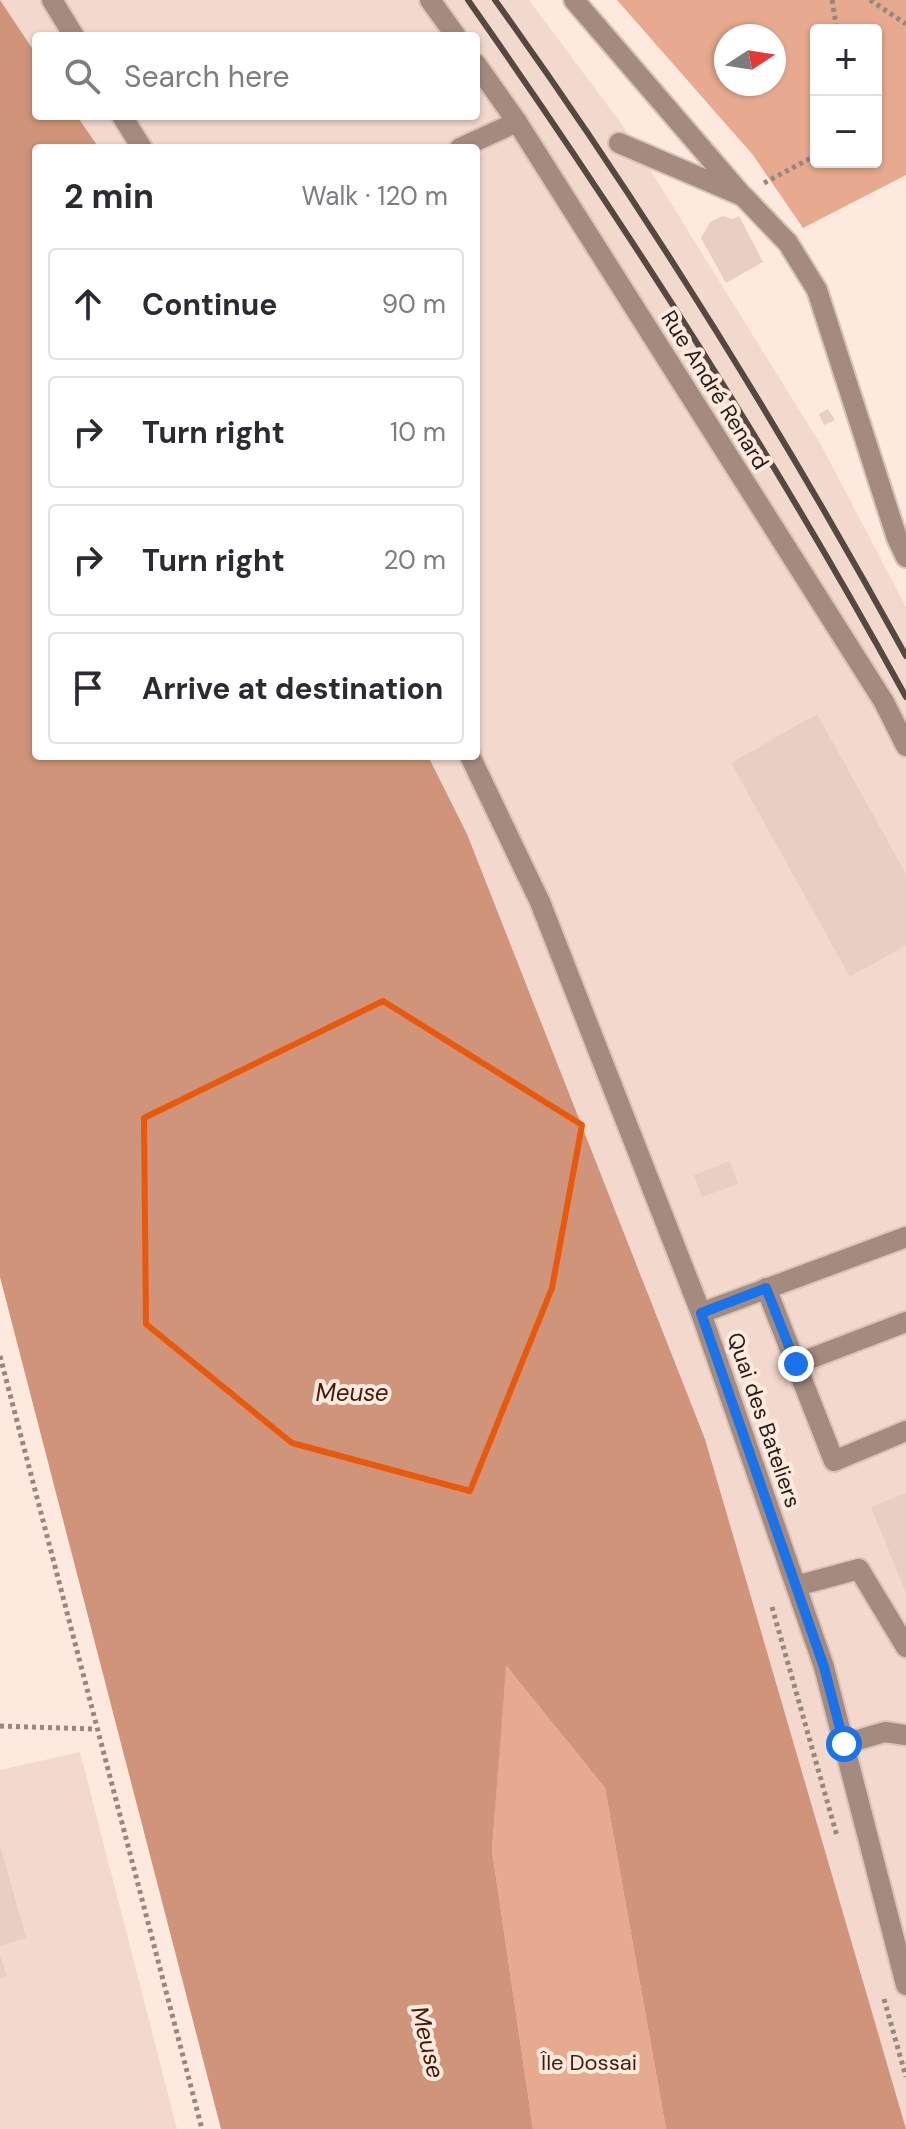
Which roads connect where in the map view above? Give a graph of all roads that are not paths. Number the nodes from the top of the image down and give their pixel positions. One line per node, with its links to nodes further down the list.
1 (52, 0): 4 (street)
2 (430, 0): 5 (street)
3 (574, 0): 12 (street)
4 (72, 32)
5 (453, 32)
6 (480, 70): 8 (street, Rue André Renard)
7 (124, 120): 10 (street)
8 (517, 122): 11 (street); 14 (street, Rue André Renard)
9 (619, 143): 12 (street)
10 (140, 144)
11 (469, 144)
12 (743, 196): 13 (street)
13 (906, 557)
14 (906, 746)
15 (472, 760): 18 (street, Quai des Bateliers)
16 (906, 1237): 17 (street)
17 (766, 1288): 18 (street); 20 (street)
18 (701, 1313): 22 (street, Quai des Bateliers)
19 (906, 1322): 20 (street)
20 (796, 1364): 21 (street)
21 (906, 1431)
22 (796, 1586): 23 (street); 25 (street, Quai des Bateliers)
23 (906, 1647)
24 (906, 1735): 25 (street)
25 (844, 1744): 26 (street, Quai des Bateliers)
26 (906, 1985)

